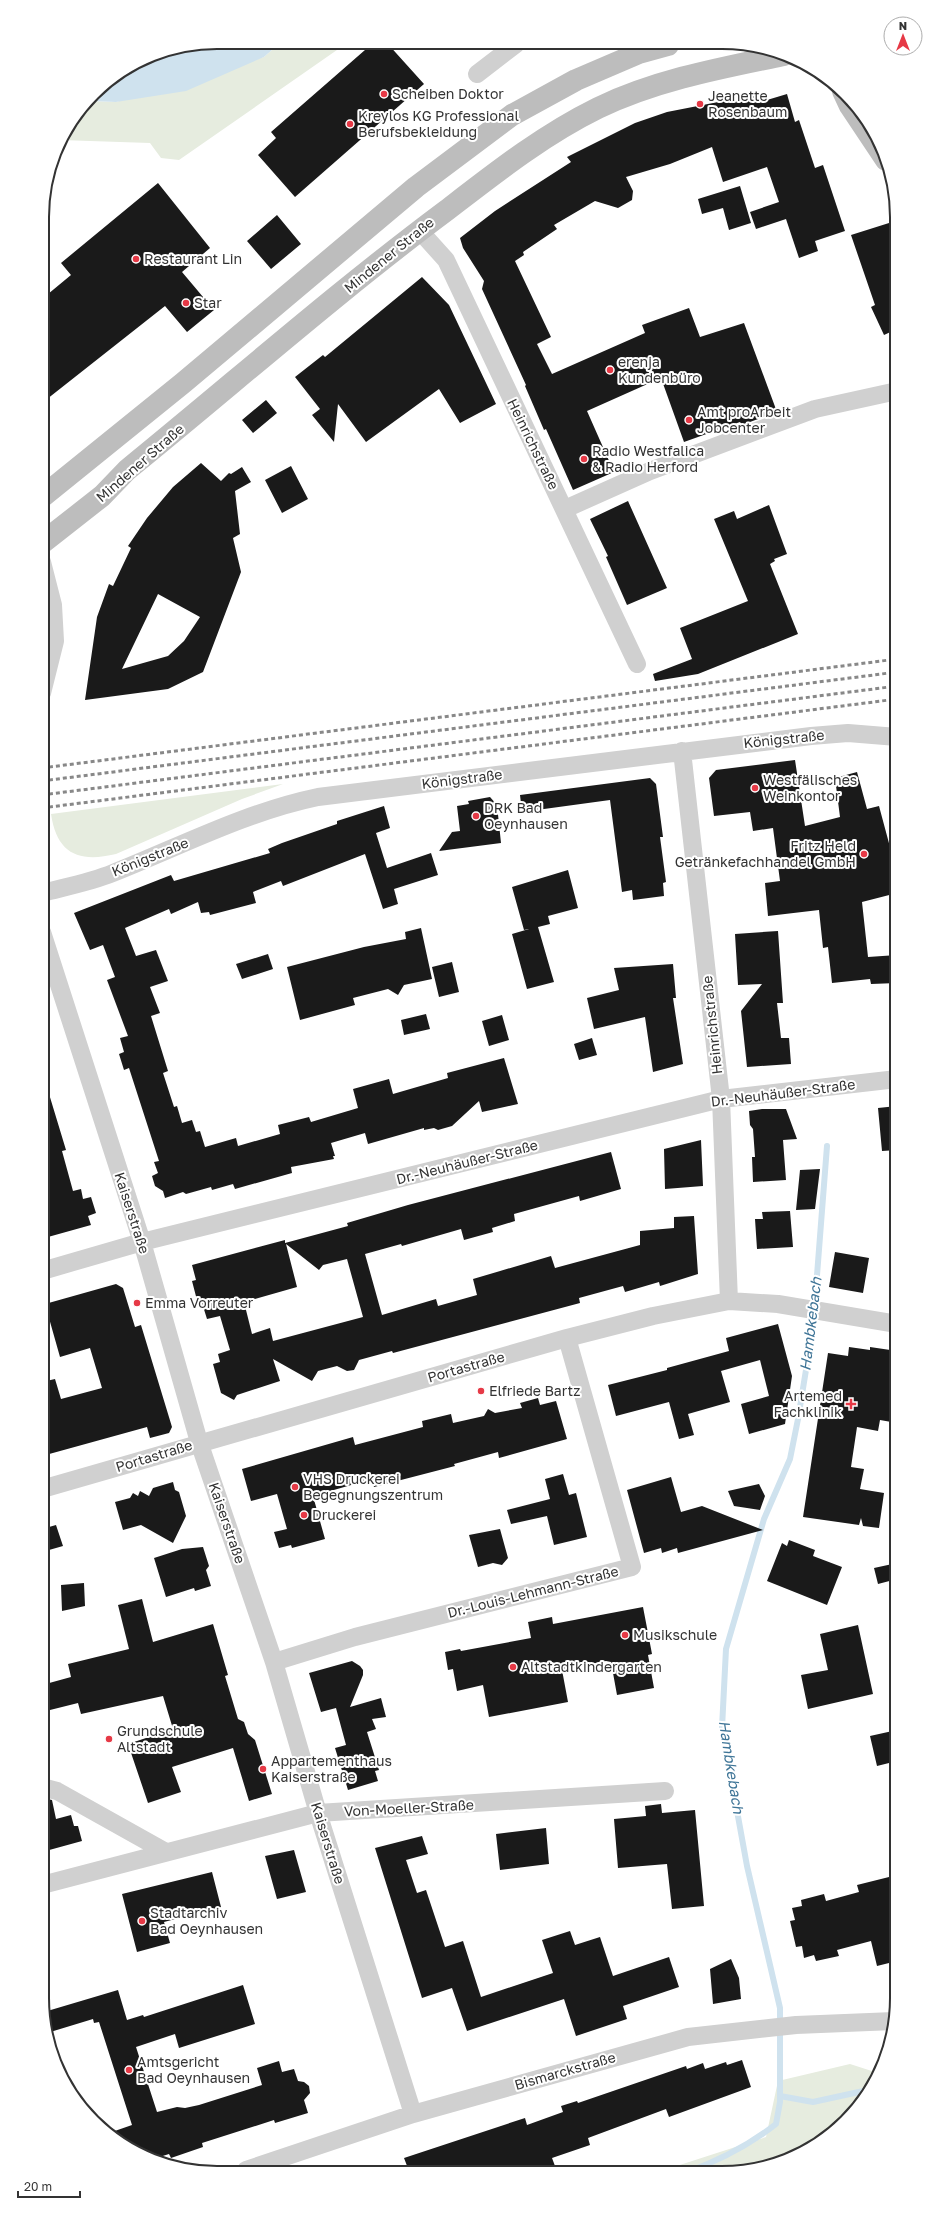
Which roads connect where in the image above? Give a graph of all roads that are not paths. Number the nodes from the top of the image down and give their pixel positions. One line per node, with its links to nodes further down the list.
1 (509, 49): 4 (street)
2 (654, 49): 7 (main road)
3 (774, 57): 5 (main road, Mindener Straße)
4 (476, 74)
5 (420, 230): 8 (street, Heinrichstraße); 9 (main road, Mindener Straße)
6 (890, 394): 8 (street)
7 (49, 491)
8 (565, 510): 12 (street, Heinrichstraße)
9 (49, 538)
10 (49, 589): 11 (street)
11 (49, 662)
12 (637, 664)
13 (890, 736): 14 (street, Königstraße)
14 (682, 751): 15 (street, Königstraße); 18 (street, Heinrichstraße)
15 (49, 891)
16 (49, 954): 19 (street, Kaiserstraße)
17 (890, 1081): 18 (street, Dr.-Neuhäußer-Straße)
18 (721, 1099): 19 (street, Dr.-Neuhäußer-Straße); 21 (street, Heinrichstraße)
19 (142, 1242): 20 (street, Dr.-Neuhäußer-Straße); 24 (street, Kaiserstraße)
20 (49, 1269)
21 (729, 1300): 22 (street, Portastraße); 23 (street, Portastraße)
22 (890, 1323)
23 (567, 1338): 24 (street, Portastraße); 26 (street, Dr.-Louis-Lehmann-Straße)
24 (200, 1442): 25 (street, Portastraße); 26 (street, Kaiserstraße)
25 (49, 1487)
26 (274, 1662): 29 (street, Kaiserstraße)
27 (49, 1789): 30 (street)
28 (665, 1791): 29 (street, Von-Moeller-Straße)
29 (318, 1813): 30 (street, Von-Moeller-Straße); 33 (street, Kaiserstraße)
30 (166, 1852): 31 (street, Von-Moeller-Straße)
31 (49, 1883)
32 (889, 2021): 33 (street, Bismarckstraße)
33 (413, 2114): 34 (street, Bismarckstraße)
34 (258, 2166)

